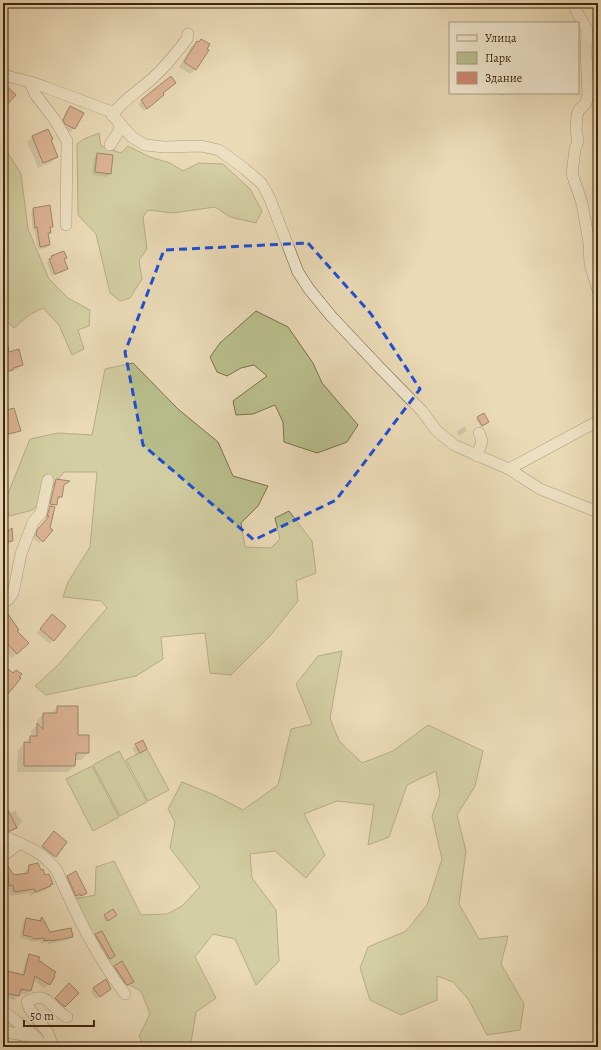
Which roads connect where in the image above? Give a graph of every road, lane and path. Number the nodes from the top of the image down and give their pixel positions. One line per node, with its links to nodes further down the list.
1 (573, 3): 8 (street)
2 (188, 34): 5 (street)
3 (3, 74): 4 (street)
4 (30, 82): 5 (street); 7 (street)
5 (116, 119): 6 (street); 11 (street)
6 (110, 145)
7 (66, 225)
8 (598, 290)
9 (598, 421): 12 (street)
10 (479, 433): 11 (street)
11 (477, 456): 12 (street)
12 (509, 469): 14 (street)
13 (48, 480): 15 (street)
14 (598, 512)
15 (6, 604)
16 (3, 836): 17 (street)
17 (20, 843): 18 (street); 19 (street)
18 (3, 856)
19 (125, 994)
20 (3, 1011): 23 (street)
21 (67, 1017): 24 (street)
22 (3, 1031): 23 (street)
23 (41, 1042)
24 (52, 1047)

